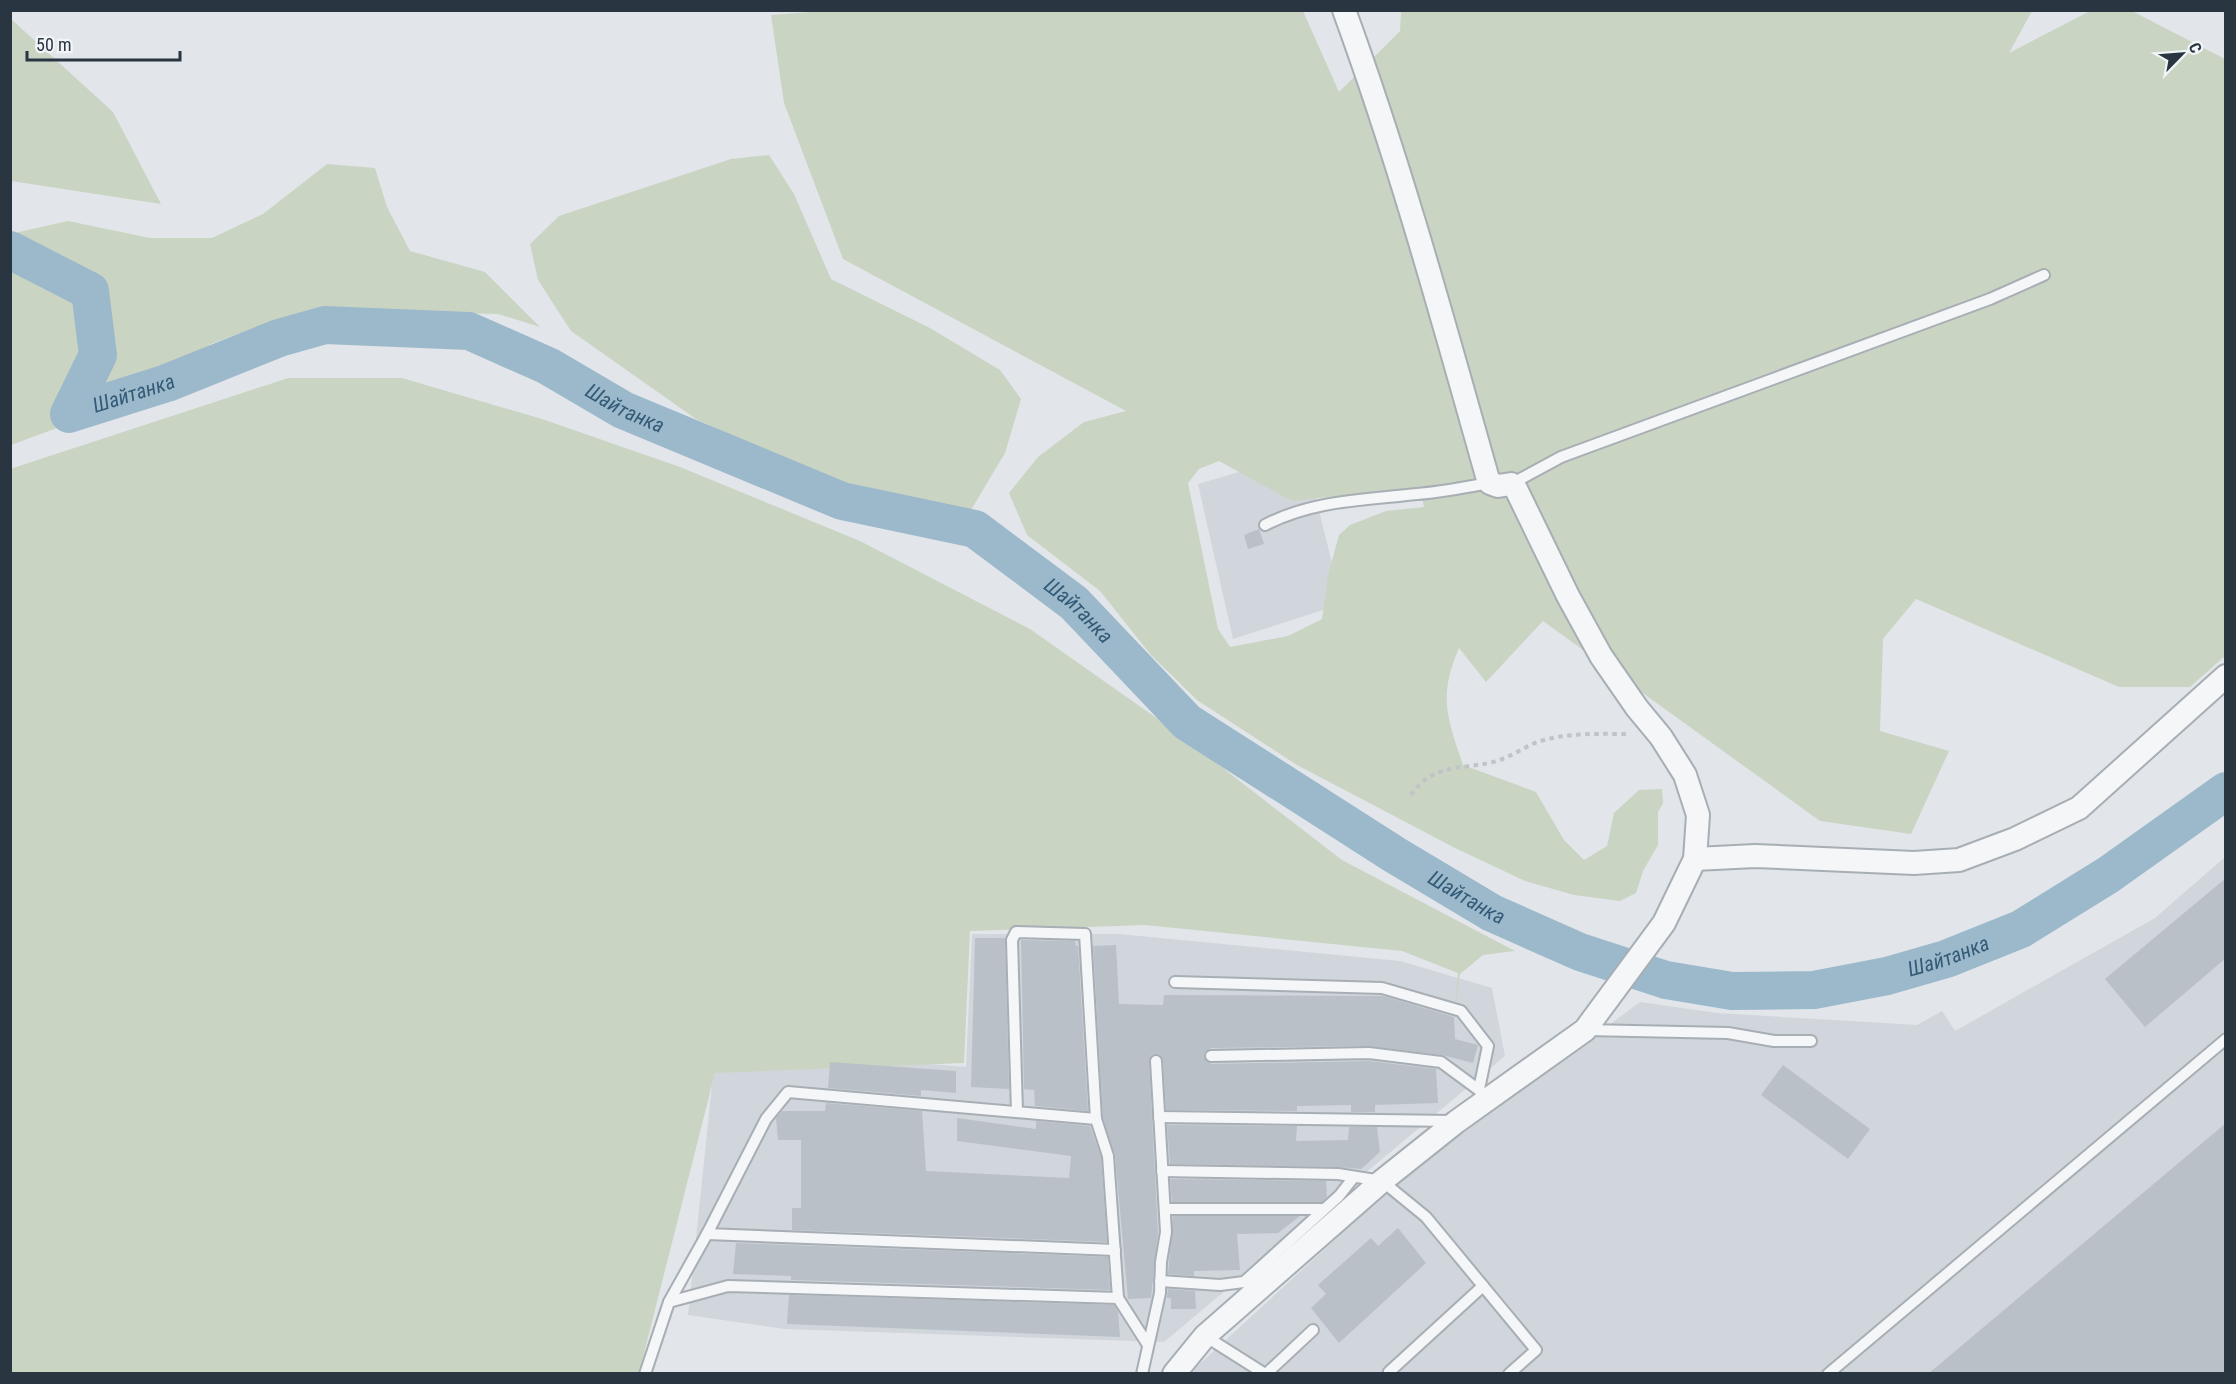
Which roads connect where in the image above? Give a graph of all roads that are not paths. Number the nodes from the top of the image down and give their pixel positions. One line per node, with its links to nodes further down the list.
1 (1344, 10): 3 (street)
2 (2044, 275): 3 (lane)
3 (1501, 483): 4 (lane); 6 (street)
4 (1265, 525)
5 (2226, 676): 6 (street)
6 (1695, 859): 8 (street)
7 (1174, 982): 13 (lane)
8 (1585, 1030): 10 (lane); 13 (street)
9 (2226, 1039): 38 (lane)
10 (1811, 1041)
11 (1211, 1056): 13 (lane)
12 (1156, 1061): 15 (lane)
13 (1485, 1094): 17 (street)
14 (1017, 1112): 16 (lane); 16 (lane); 23 (lane)
15 (1159, 1117): 17 (lane); 18 (lane)
16 (1096, 1119): 24 (lane)
17 (1456, 1122): 20 (street)
18 (1162, 1171): 19 (lane); 21 (lane)
19 (1354, 1177): 20 (lane); 22 (lane)
20 (1382, 1181): 26 (lane); 30 (street)
21 (1165, 1209): 22 (lane); 25 (lane)
22 (1323, 1209): 25 (lane)
23 (707, 1234): 24 (lane); 28 (lane)
24 (1115, 1250): 27 (lane)
25 (1160, 1281): 31 (lane)
26 (1483, 1286): 36 (lane); 37 (lane)
27 (1119, 1298): 28 (lane); 31 (lane)
28 (669, 1302): 32 (lane)
29 (1313, 1330): 35 (lane)
30 (1205, 1336): 34 (street); 35 (lane)
31 (1148, 1345): 33 (lane)
32 (645, 1374)
33 (1142, 1374)
34 (1174, 1374)
35 (1266, 1374)
36 (1390, 1374)
37 (1509, 1374)
38 (1828, 1374)

